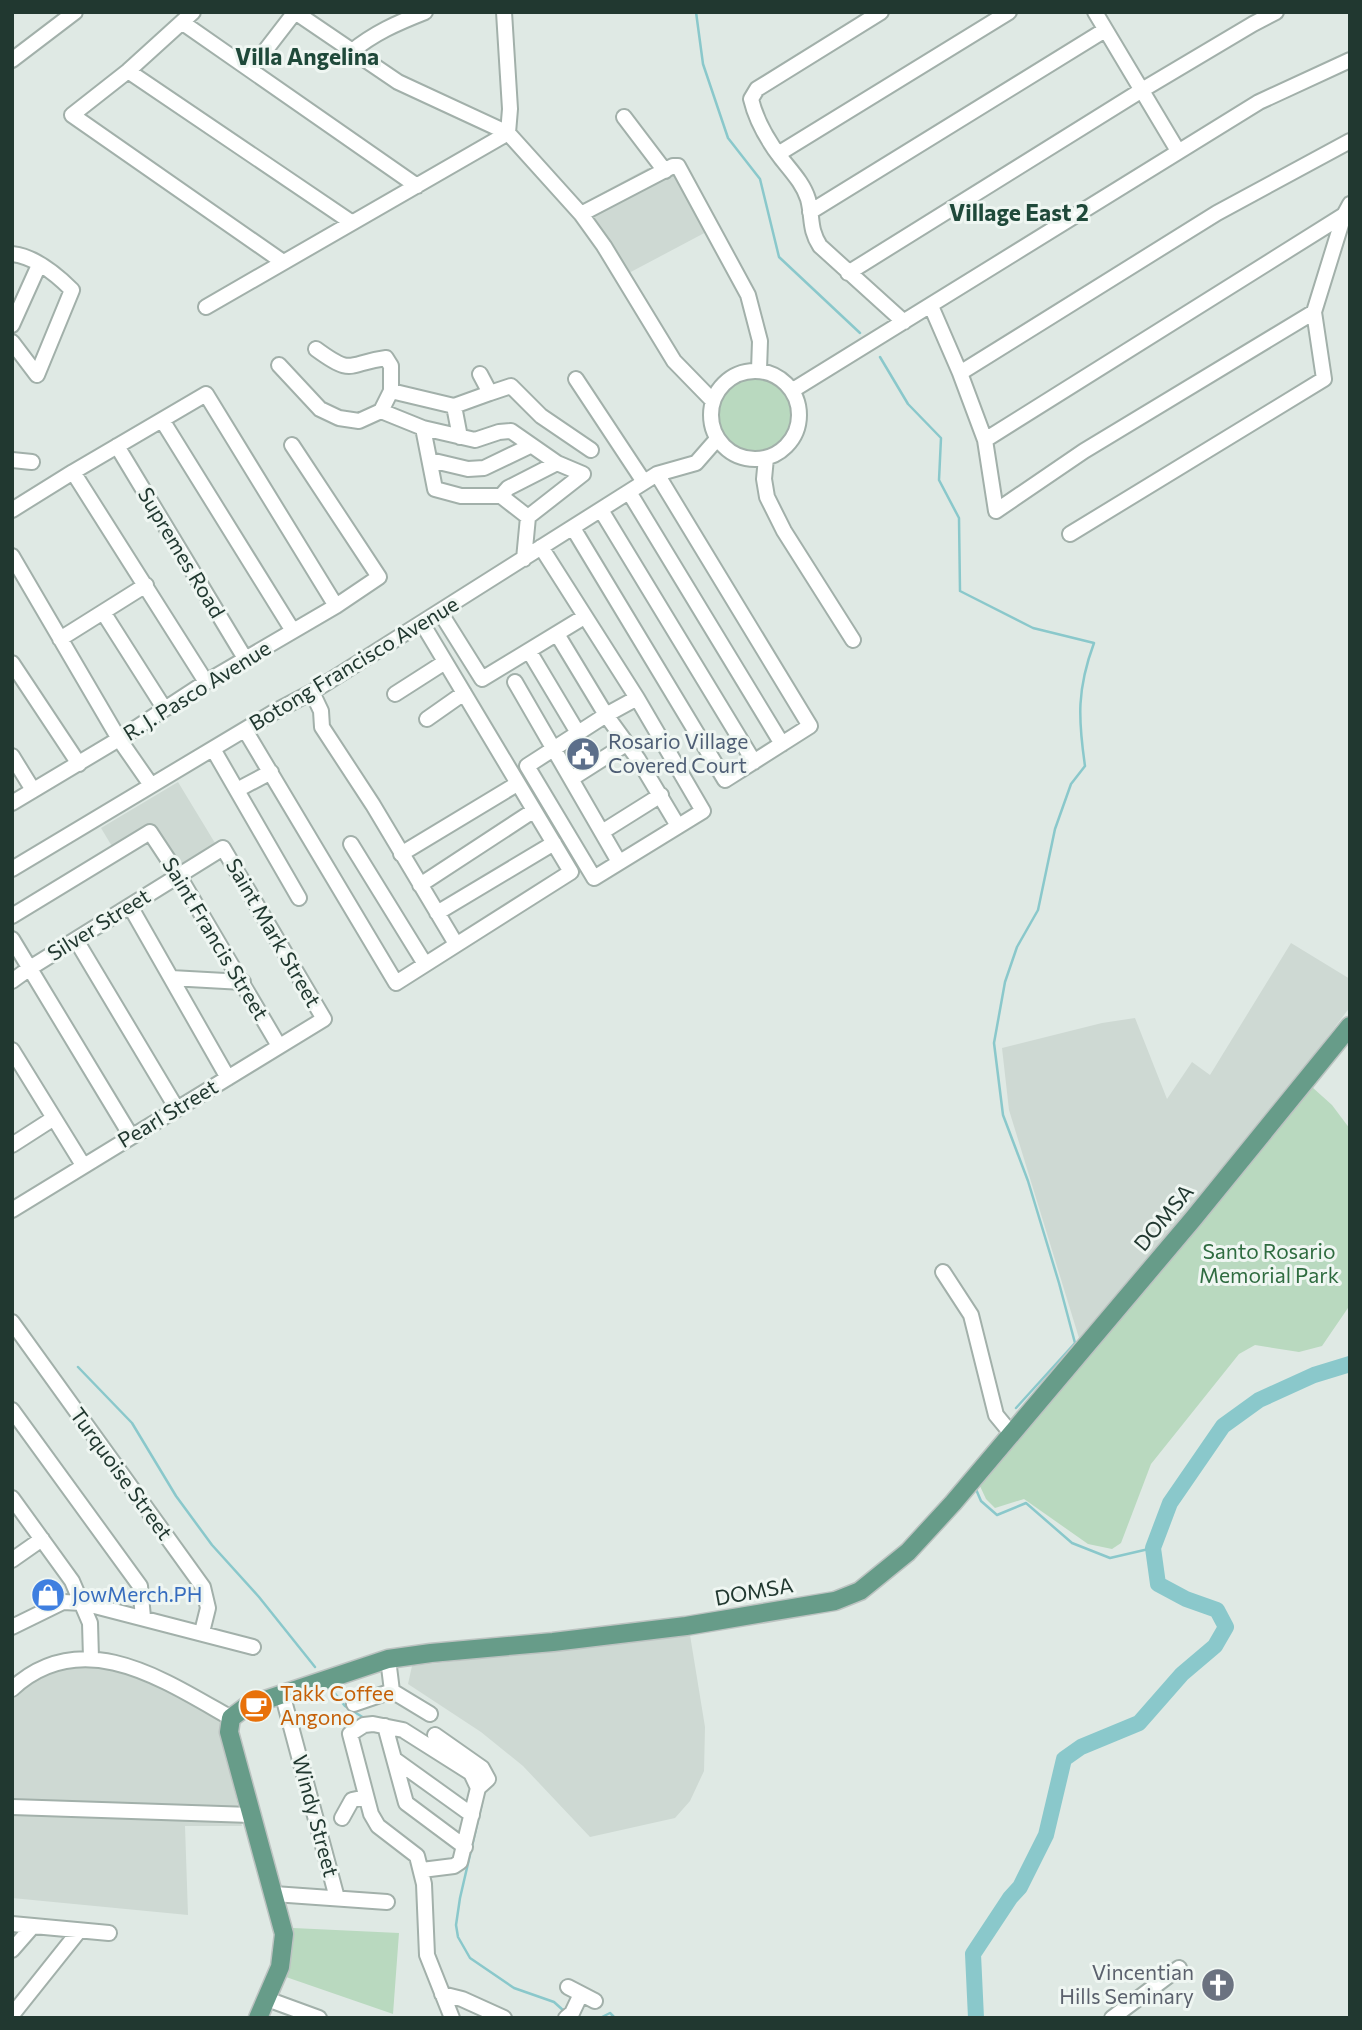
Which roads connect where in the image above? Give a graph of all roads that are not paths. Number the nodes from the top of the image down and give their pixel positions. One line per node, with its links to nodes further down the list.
1 (75, 12): 13 (street)
2 (295, 12): 12 (street); 15 (street)
3 (425, 12): 12 (street)
4 (503, 12): 19 (street)
5 (881, 12): 22 (street)
6 (1009, 12): 22 (street)
7 (1095, 12): 11 (street)
8 (1276, 12): 10 (street)
9 (188, 18): 15 (street); 16 (street)
10 (1250, 18): 17 (street)
11 (1105, 30): 17 (street); 26 (street)
12 (351, 52): 19 (street)
13 (12, 60)
14 (1350, 60): 21 (street)
15 (251, 69): 24 (street)
16 (128, 71): 28 (street); 30 (street)
17 (1142, 90): 21 (street); 32 (street)
18 (624, 117): 23 (street)
19 (508, 133): 24 (street); 27 (street)
20 (1350, 141): 42 (street)
21 (1178, 151): 33 (street)
22 (778, 154): 26 (street)
23 (665, 171): 27 (street); 41 (street)
24 (417, 186): 28 (street)
25 (1347, 210): 35 (street); 55 (street)
26 (810, 212): 32 (street)
27 (581, 214): 48 (street)
28 (351, 222): 30 (street)
29 (12, 254): 31 (street)
30 (283, 262): 34 (street)
31 (39, 265): 37 (street); 38 (street)
32 (848, 273): 36 (street)
33 (930, 306): 36 (street); 42 (street)
34 (206, 307)
35 (1314, 312): 55 (street); 74 (street)
36 (904, 322): 45 (street)
37 (12, 325)
38 (12, 342)
39 (316, 349): 46 (street)
40 (279, 365): 50 (street)
41 (759, 370): 45 (street); 48 (street)
42 (960, 373): 55 (street)
43 (480, 374): 47 (street)
44 (576, 379): 67 (street)
45 (793, 390): 60 (street)
46 (391, 391): 49 (street); 50 (street)
47 (490, 393): 49 (street); 59 (street)
48 (712, 400): 54 (street)
49 (454, 406): 53 (street)
50 (381, 411): 52 (street)
51 (162, 420): 57 (street); 79 (street); 84 (street)
52 (423, 428): 53 (street); 62 (street)
53 (460, 438): 58 (street)
54 (717, 439): 60 (street); 66 (street, Botong Francisco Avenue)
55 (985, 440)
56 (292, 445): 79 (street, R. J. Pasco Avenue)
57 (117, 446): 65 (street); 89 (street, Supremes Road)
58 (530, 446): 62 (street); 64 (street)
59 (591, 450)
60 (766, 458): 87 (street)
61 (12, 460): 63 (street)
62 (430, 460): 69 (street)
63 (32, 462)
64 (557, 463): 69 (street); 72 (street)
65 (73, 472): 70 (street); 78 (street)
66 (657, 474): 67 (street, Botong Francisco Avenue); 105 (street)
67 (644, 482): 68 (street, Botong Francisco Avenue)
68 (629, 492): 71 (street, Botong Francisco Avenue); 105 (street)
69 (501, 495): 72 (street)
70 (12, 510)
71 (601, 510): 73 (street, Botong Francisco Avenue); 109 (street)
72 (528, 517): 77 (street)
73 (573, 528): 75 (street, Botong Francisco Avenue); 109 (street)
74 (1070, 534)
75 (541, 547): 77 (street, Botong Francisco Avenue); 82 (street)
76 (12, 556): 86 (street)
77 (524, 559): 81 (street, Botong Francisco Avenue)
78 (146, 585): 80 (street); 92 (street)
79 (336, 606): 84 (street, R. J. Pasco Avenue)
80 (103, 612): 86 (street); 98 (street)
81 (440, 612): 83 (street, Botong Francisco Avenue); 88 (street)
82 (584, 617): 85 (street); 97 (street)
83 (422, 623): 90 (street); 94 (street, Botong Francisco Avenue)
84 (293, 631): 89 (street, R. J. Pasco Avenue)
85 (557, 634): 88 (street); 99 (street)
86 (61, 639): 103 (street)
87 (853, 640)
88 (529, 651): 102 (street)
89 (246, 660): 92 (street, R. J. Pasco Avenue)
90 (445, 662): 95 (street); 96 (street)
91 (12, 663): 110 (street)
92 (206, 682): 98 (street, R. J. Pasco Avenue)
93 (515, 682): 106 (street)
94 (312, 692): 101 (street, Botong Francisco Avenue); 125 (street)
95 (464, 693): 100 (street); 113 (street)
96 (395, 694)
97 (637, 698): 99 (street); 120 (street)
98 (164, 708): 103 (street, R. J. Pasco Avenue)
99 (606, 715): 102 (street); 104 (street)
100 (427, 719)
101 (245, 730): 107 (street, Botong Francisco Avenue); 111 (street)
102 (578, 733): 106 (street)
103 (119, 738): 110 (street, R. J. Pasco Avenue); 114 (street)
104 (626, 744): 112 (street); 117 (street)
105 (782, 744): 109 (street)
106 (553, 748): 112 (street); 126 (street)
107 (213, 749): 114 (street, Botong Francisco Avenue); 116 (street)
108 (12, 755): 115 (street)
109 (754, 762)
110 (79, 764): 115 (street, R. J. Pasco Avenue)
111 (271, 772): 116 (street); 137 (street)
112 (571, 779): 121 (street)
113 (517, 784): 119 (street); 125 (street)
114 (150, 785): 127 (street, Botong Francisco Avenue)
115 (33, 790): 118 (street, R. J. Pasco Avenue)
116 (237, 790): 130 (street)
117 (661, 795): 120 (street); 121 (street)
118 (12, 803)
119 (533, 811): 122 (street); 129 (street)
120 (678, 826): 126 (street)
121 (602, 832): 126 (street)
122 (554, 843): 132 (street); 136 (street)
123 (351, 844): 137 (street)
124 (223, 848): 128 (street, Silver Street); 142 (street, Saint Mark Street)
125 (401, 853): 129 (street)
126 (619, 862)
127 (12, 869)
128 (179, 876): 131 (street, Silver Street); 133 (street, Saint Francis Street); 141 (street, Saint Francis Street)
129 (420, 885): 132 (street)
130 (299, 898)
131 (130, 906): 135 (street, Silver Street); 139 (street)
132 (437, 913): 136 (street)
133 (12, 916)
134 (12, 939): 138 (street)
135 (76, 940): 138 (street, Silver Street); 147 (street)
136 (456, 944): 137 (street)
137 (425, 964)
138 (30, 968): 140 (street, Silver Street); 149 (street)
139 (171, 978): 141 (street); 146 (street)
140 (12, 981)
141 (243, 982): 144 (street, Saint Francis Street)
142 (324, 1019): 144 (street, Pearl Street)
143 (1350, 1026): 156 (main road, DOMSA)
144 (279, 1046): 146 (street, Pearl Street)
145 (14, 1058): 148 (street)
146 (228, 1078): 147 (street, Pearl Street)
147 (177, 1109): 149 (street, Pearl Street)
148 (54, 1118): 150 (street); 151 (street)
149 (131, 1136): 151 (street, Pearl Street)
150 (12, 1144)
151 (83, 1165): 152 (street, Pearl Street)
152 (12, 1210)
153 (943, 1272): 156 (street)
154 (12, 1322): 163 (street, Turquoise Street)
155 (12, 1410): 161 (street)
156 (1010, 1433): 166 (main road, DOMSA)
157 (12, 1498): 158 (street)
158 (42, 1539): 159 (street); 160 (street)
159 (12, 1560)
160 (83, 1603): 161 (street); 162 (street); 165 (street)
161 (143, 1617): 163 (street)
162 (12, 1628)
163 (202, 1632): 164 (street)
164 (253, 1647)
165 (92, 1658): 167 (street); 172 (street)
166 (388, 1659): 168 (street); 169 (main road, DOMSA)
167 (12, 1689)
168 (393, 1691): 170 (street); 171 (street)
169 (282, 1693): 172 (main road, DOMSA); 185 (street, Windy Street)
170 (354, 1704)
171 (430, 1714)
172 (231, 1718): 179 (main road)
173 (385, 1726): 175 (street); 176 (street); 177 (street)
174 (435, 1735): 176 (street)
175 (394, 1759): 180 (street); 182 (street)
176 (478, 1788): 180 (street)
177 (366, 1797): 181 (street); 183 (street)
178 (12, 1807): 179 (street)
179 (251, 1815): 184 (main road)
180 (472, 1815): 182 (street)
181 (342, 1818)
182 (465, 1847): 183 (street)
183 (422, 1870): 194 (street)
184 (275, 1894): 185 (street); 195 (main road)
185 (337, 1898): 186 (street)
186 (387, 1902)
187 (12, 1924): 188 (street)
188 (33, 1926): 189 (street); 191 (street)
189 (79, 1931): 190 (street); 196 (street)
190 (109, 1933)
191 (12, 1950)
192 (1179, 1968): 202 (street)
193 (568, 1987): 198 (street)
194 (442, 1994): 197 (street); 201 (street)
195 (267, 1999): 199 (main road); 200 (street)
196 (12, 2015)
197 (447, 2015)
198 (569, 2016)
199 (258, 2018)
200 (319, 2018)
201 (504, 2018)
202 (1112, 2018)

